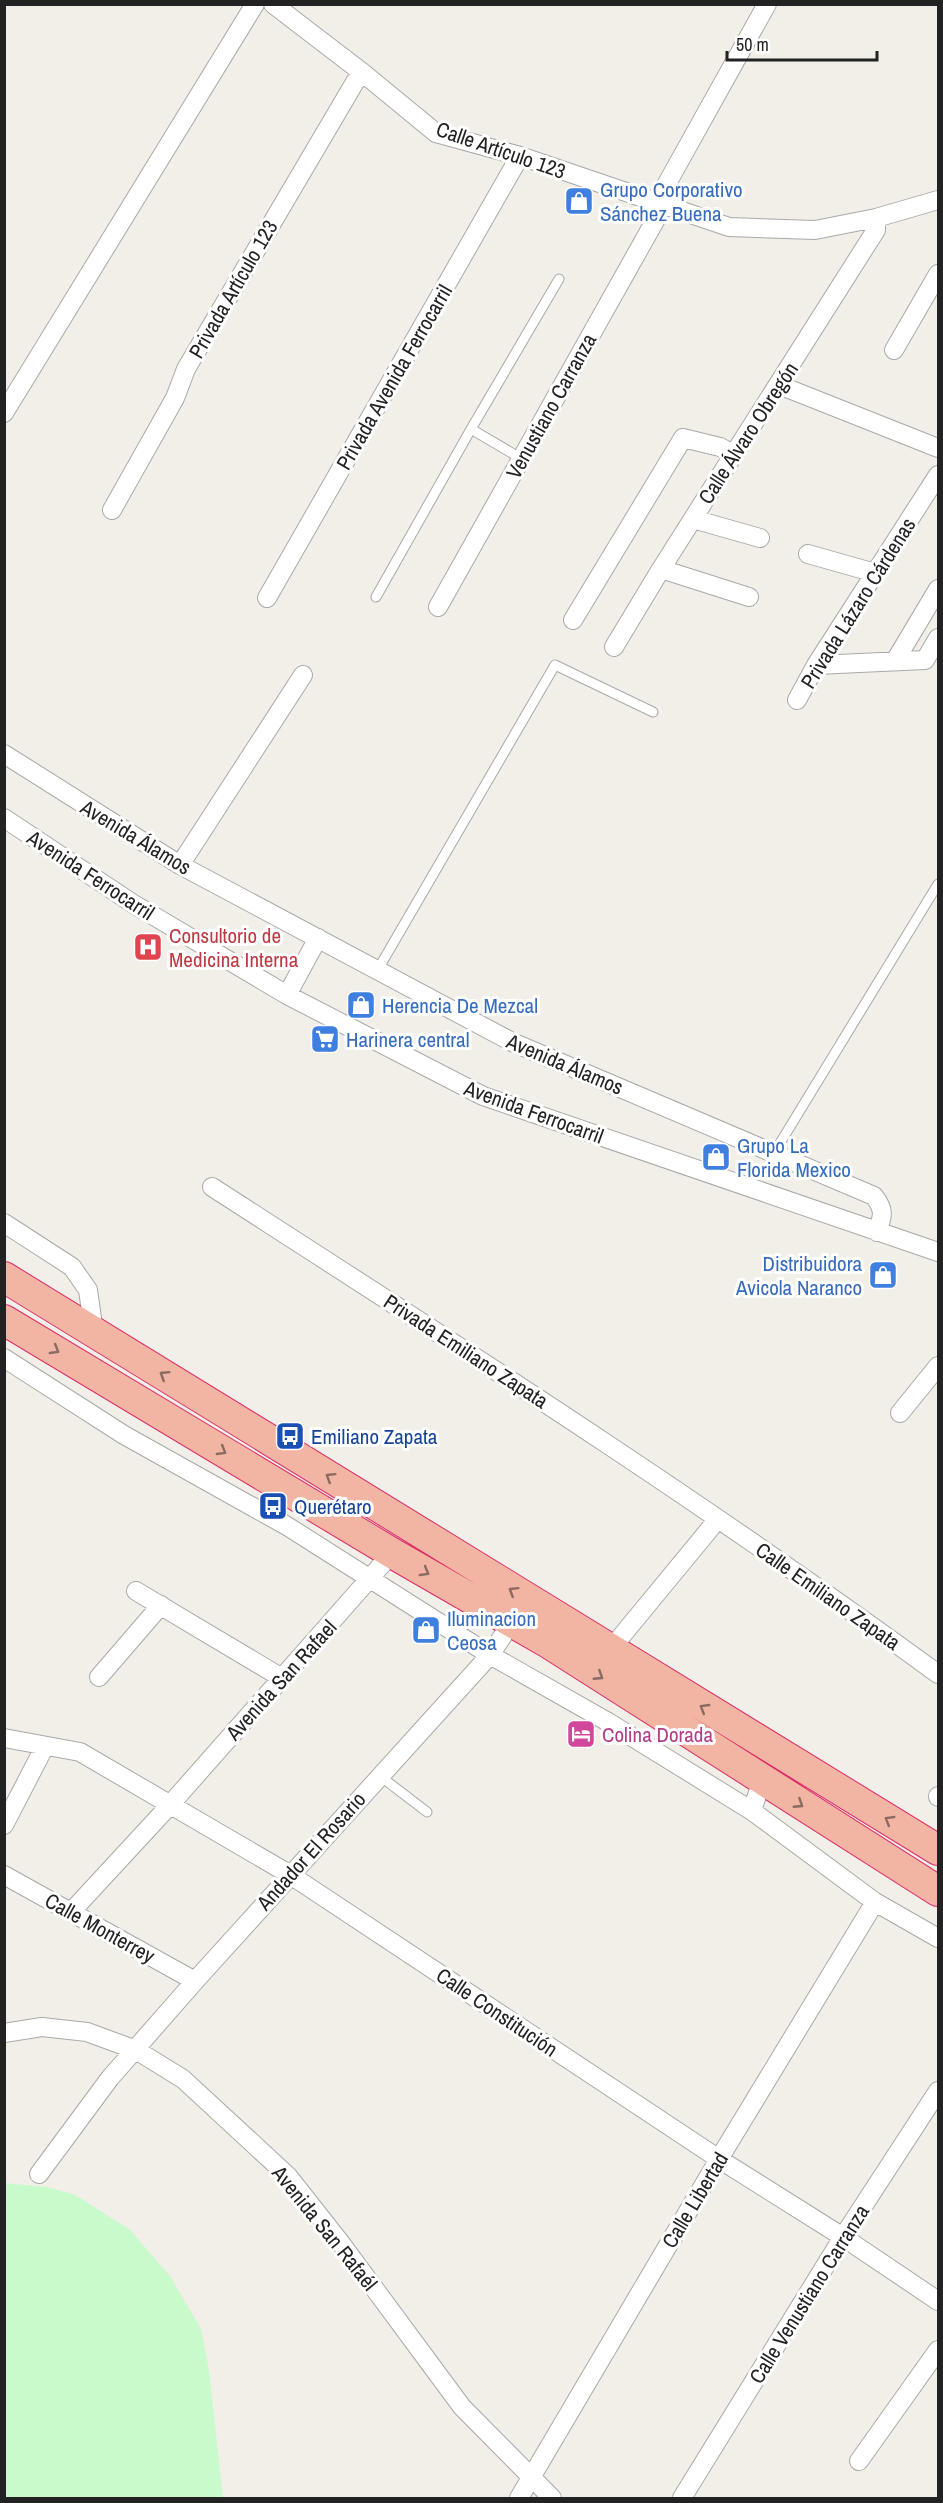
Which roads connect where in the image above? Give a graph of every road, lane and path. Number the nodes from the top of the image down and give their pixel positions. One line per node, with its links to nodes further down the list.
1 (255, 4): 13 (street)
2 (273, 4): 4 (street, Calle Artículo 123)
3 (767, 4): 7 (street, Venustiano Carranza)
4 (363, 73): 5 (street, Calle Artículo 123); 19 (street, Privada Artículo 123)
5 (520, 156): 7 (street, Calle Artículo 123); 28 (street, Privada Avenida Ferrocarril)
6 (939, 200): 8 (street, Calle Artículo 123)
7 (661, 204): 8 (street, Calle Artículo 123); 17 (street, Venustiano Carranza)
8 (876, 218): 12 (street, Calle Álvaro Obregón)
9 (939, 274): 11 (street)
10 (560, 279): 14 (lane)
11 (894, 350)
12 (779, 385): 15 (street); 16 (street, Calle Álvaro Obregón)
13 (4, 413)
14 (471, 429): 17 (lane); 26 (lane)
15 (939, 448)
16 (733, 454): 20 (street, Calle Álvaro Obregón); 30 (street)
17 (522, 459): 29 (street, Venustiano Carranza)
18 (939, 475): 24 (street, Privada Lázaro Cárdenas)
19 (112, 510)
20 (693, 519): 21 (street); 23 (street, Calle Álvaro Obregón)
21 (760, 538)
22 (808, 554): 24 (street)
23 (661, 569): 27 (street); 32 (street, Calle Álvaro Obregón)
24 (875, 573): 34 (street, Privada Lázaro Cárdenas)
25 (939, 589): 33 (street)
26 (376, 597)
27 (749, 597)
28 (267, 598)
29 (438, 607)
30 (573, 620)
31 (939, 638): 33 (street)
32 (614, 647)
33 (895, 661): 34 (street)
34 (816, 665): 36 (street, Privada Lázaro Cárdenas)
35 (303, 675): 40 (street)
36 (797, 700)
37 (653, 711): 43 (lane)
38 (4, 754): 40 (street, Avenida Álamos)
39 (4, 818): 44 (street, Avenida Ferrocarril)
40 (180, 865): 42 (street, Avenida Álamos)
41 (939, 884): 45 (lane)
42 (318, 938): 43 (street, Avenida Álamos); 44 (street)
43 (377, 970): 45 (street, Avenida Álamos)
44 (287, 995): 48 (street, Avenida Ferrocarril)
45 (782, 1156): 48 (street, Avenida Álamos)
46 (212, 1187): 56 (street, Privada Emiliano Zapata)
47 (4, 1223): 52 (street)
48 (877, 1232): 49 (street, Avenida Ferrocarril)
49 (939, 1252)
50 (4, 1277): 52 (highway)
51 (4, 1320): 57 (highway, one-way to 57)
52 (94, 1332): 62 (highway, one-way to 52)
53 (4, 1358): 58 (street)
54 (939, 1366): 55 (street)
55 (900, 1413)
56 (718, 1519): 62 (street); 64 (street, Calle Emiliano Zapata)
57 (392, 1553): 58 (street, Avenida San Rafael); 61 (highway, one-way to 61)
58 (371, 1578): 63 (street); 66 (street, Avenida San Rafael)
59 (136, 1592): 60 (street)
60 (161, 1605): 65 (street); 66 (street)
61 (512, 1622): 63 (street, Andador El Rosario); 70 (highway, one-way to 70)
62 (610, 1650): 75 (highway, one-way to 62)
63 (490, 1655): 69 (street, Andador El Rosario); 72 (street)
64 (939, 1674)
65 (99, 1677)
66 (282, 1678): 71 (street, Avenida San Rafael)
67 (4, 1738): 68 (street, Calle Constitución)
68 (45, 1746): 71 (street, Calle Constitución); 74 (street)
69 (380, 1776): 73 (lane); 76 (street, Andador El Rosario)
70 (762, 1780): 72 (street); 78 (highway, one-way to 78)
71 (169, 1806): 76 (street, Calle Constitución); 80 (street)
72 (752, 1811): 79 (street)
73 (427, 1812)
74 (4, 1825)
75 (939, 1850)
76 (289, 1874): 82 (street, Andador El Rosario); 86 (street, Calle Constitución)
77 (4, 1875): 80 (street, Calle Monterrey)
78 (939, 1891)
79 (875, 1902): 81 (street); 86 (street, Calle Libertad)
80 (71, 1912): 82 (street, Calle Monterrey)
81 (939, 1938)
82 (195, 1981): 84 (street, Andador El Rosario)
83 (4, 2033): 84 (street, Avenida San Rafaél)
84 (136, 2050): 87 (street, Andador El Rosario); 92 (street, Avenida San Rafaél)
85 (939, 2091): 88 (street, Calle Venustiano Carranza)
86 (719, 2159): 88 (street, Calle Constitución); 92 (street, Calle Libertad)
87 (39, 2174)
88 (843, 2237): 89 (street, Calle Constitución); 95 (street, Calle Venustiano Carranza)
89 (939, 2301)
90 (939, 2350): 91 (street)
91 (859, 2461)
92 (532, 2479): 93 (street, Calle Libertad); 94 (street, Avenida San Rafaél)
93 (519, 2499)
94 (552, 2499)
95 (682, 2499)

